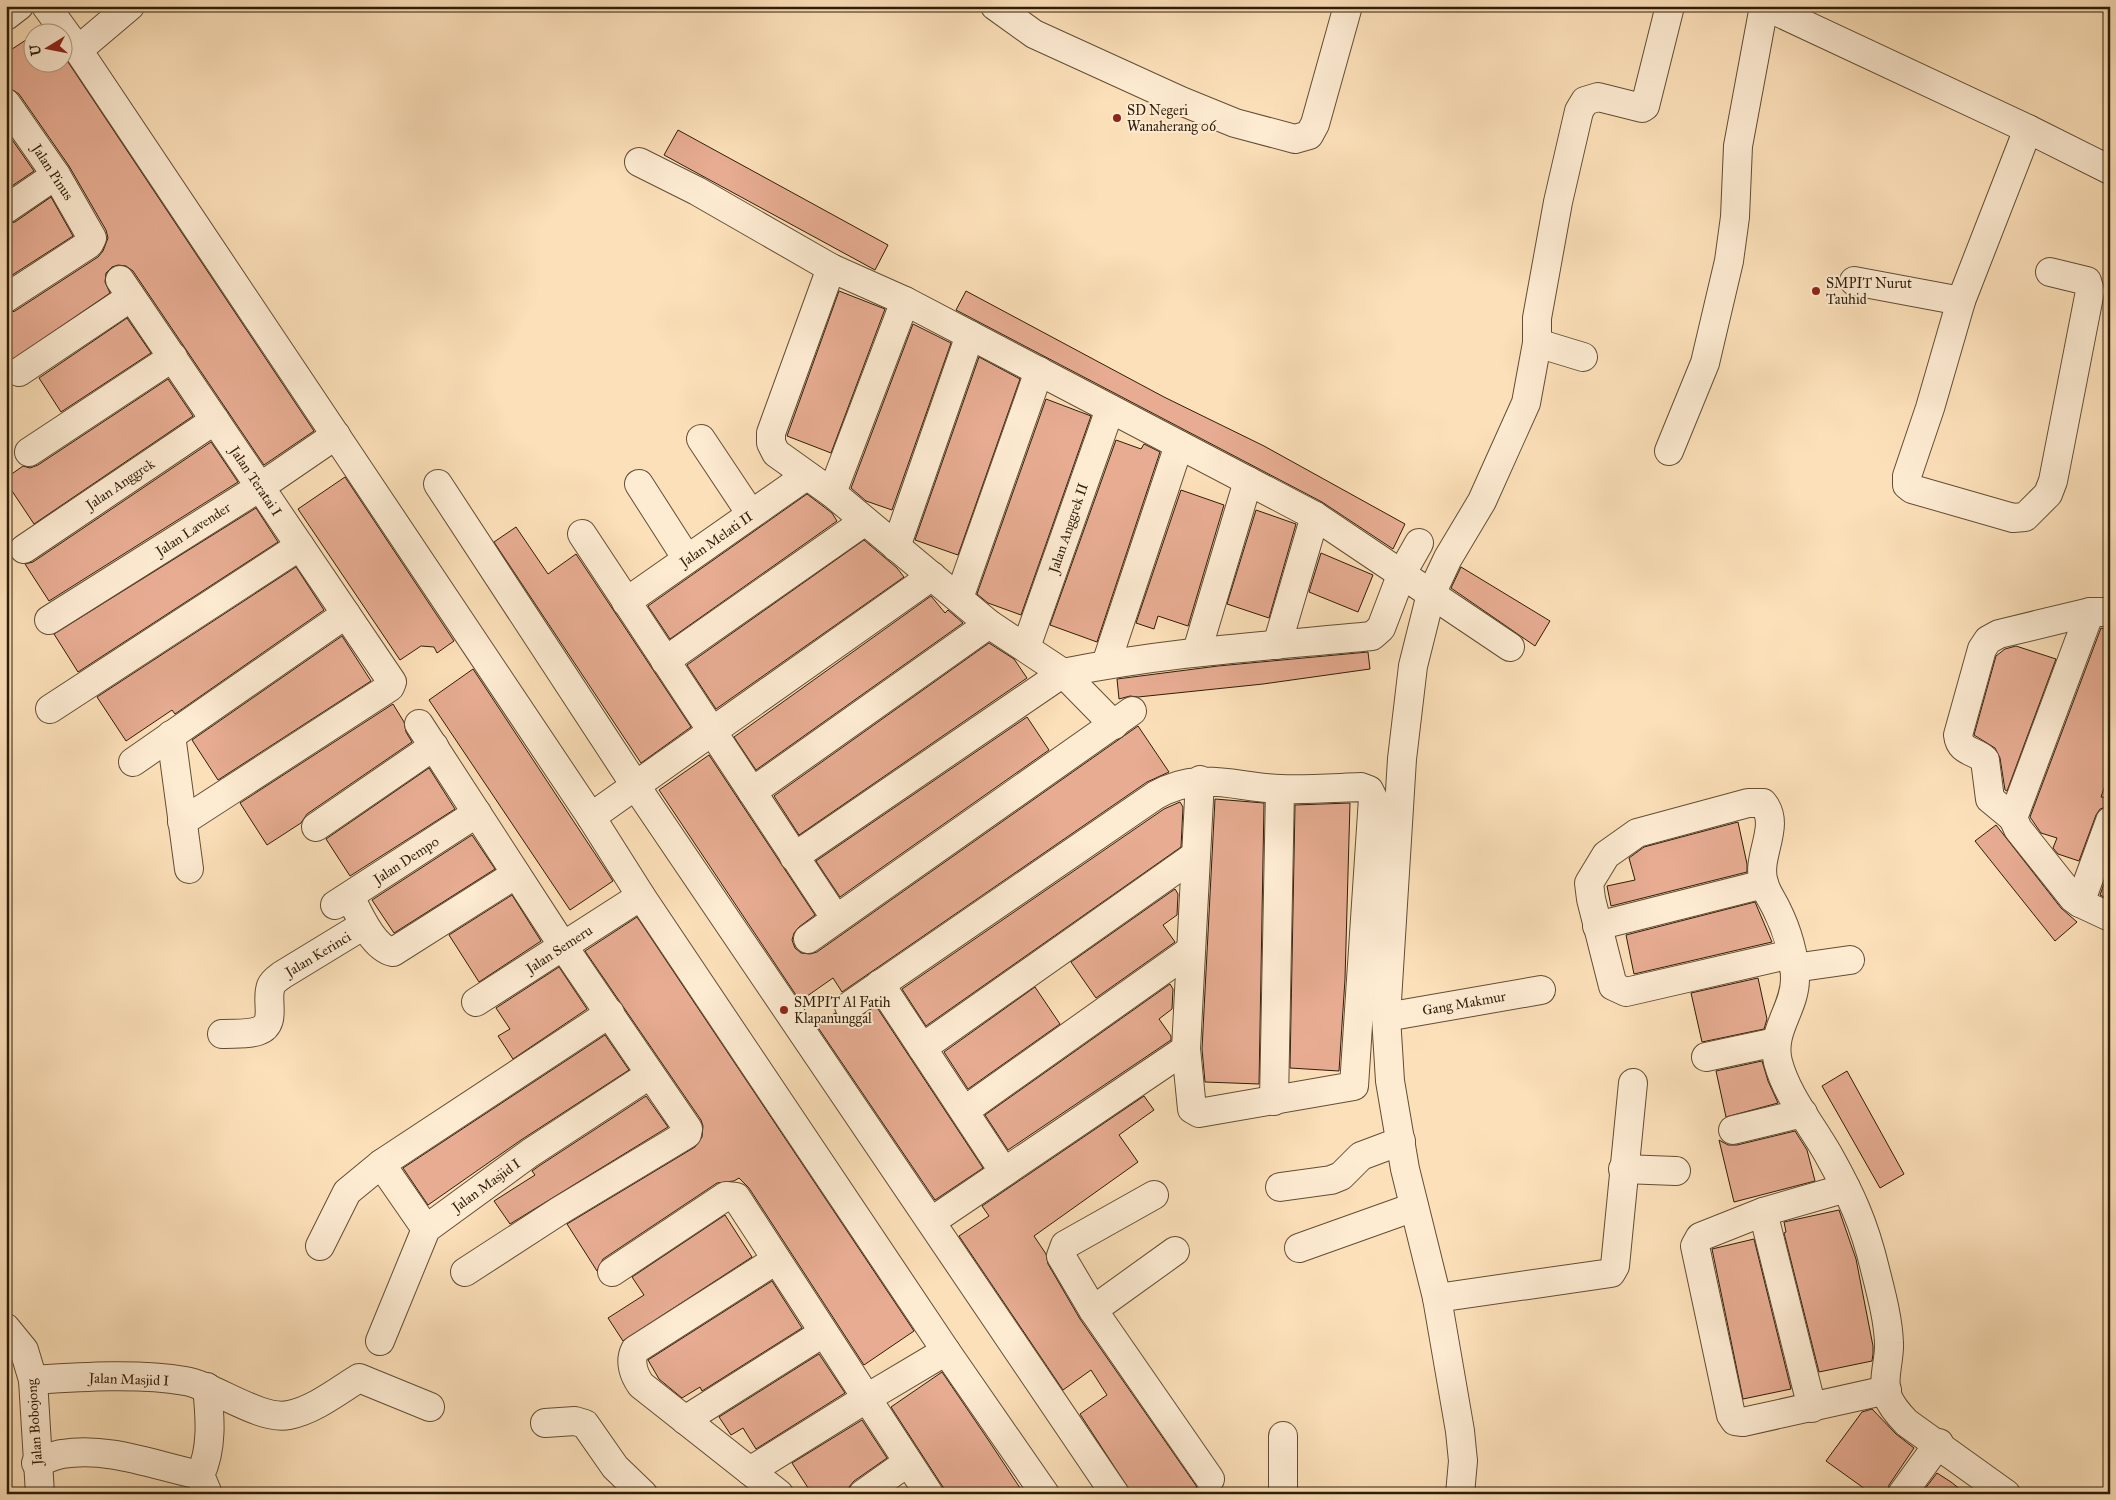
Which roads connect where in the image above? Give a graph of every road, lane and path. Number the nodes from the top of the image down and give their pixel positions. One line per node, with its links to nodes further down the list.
1 (19, 6): 8 (street)
2 (46, 6): 9 (street)
3 (130, 6): 9 (street)
4 (995, 6): 5 (street)
5 (1348, 6)
6 (1670, 6): 23 (street)
7 (1764, 6): 11 (street); 33 (street)
8 (6, 16)
9 (92, 40): 30 (street)
10 (8, 111): 14 (street, Jalan Pinus)
11 (2028, 129): 13 (street); 21 (street)
12 (639, 162): 16 (street)
13 (2110, 170)
14 (56, 175): 15 (street); 19 (street, Jalan Pinus)
15 (6, 209)
16 (831, 268): 20 (street); 35 (street)
17 (2050, 272): 21 (street)
18 (1854, 281): 21 (street)
19 (6, 298)
20 (905, 301): 22 (street); 40 (street)
21 (1961, 301)
22 (970, 335): 26 (street); 47 (street)
23 (1537, 343): 25 (street); 52 (street)
24 (172, 357): 27 (street, Jalan Teratai I); 29 (street, Jalan Teratai I); 34 (street)
25 (1583, 357)
26 (1039, 371): 28 (street); 53 (street)
27 (19, 372)
28 (1110, 409): 32 (street); 60 (street, Jalan Anggrek II)
29 (215, 420): 39 (street, Jalan Teratai I); 48 (street, Jalan Anggrek)
30 (336, 435): 39 (street, Jalan Lavender); 73 (street)
31 (701, 439): 41 (street)
32 (1179, 445): 36 (street); 64 (street)
33 (1670, 451)
34 (29, 452)
35 (806, 476): 40 (street); 41 (street, Jalan Melati II)
36 (1248, 481): 42 (street); 62 (street)
37 (438, 484): 73 (street)
38 (639, 484): 49 (street)
39 (260, 486): 46 (street, Jalan Teratai I); 57 (street, Jalan Lavender)
40 (832, 494): 43 (street)
41 (751, 514): 49 (street, Jalan Melati II)
42 (1315, 516): 50 (street); 59 (street)
43 (865, 521): 47 (street); 63 (street)
44 (582, 534): 54 (street)
45 (1419, 543): 50 (street)
46 (300, 546): 56 (street, Jalan Teratai I); 66 (street)
47 (896, 547): 51 (street)
48 (24, 548)
49 (687, 559): 54 (street, Jalan Melati II)
50 (1402, 573): 52 (street); 59 (street)
51 (932, 576): 53 (street); 67 (street)
52 (1431, 594): 61 (street); 100 (street)
53 (959, 598): 58 (street)
54 (626, 602): 63 (street)
55 (2100, 612): 75 (street); 75 (street)
56 (346, 614): 68 (street); 77 (street, Jalan Teratai I)
57 (49, 620)
58 (989, 624): 60 (street); 72 (street)
59 (1277, 645): 62 (street)
60 (1026, 647): 65 (street)
61 (1510, 647)
62 (1197, 651): 64 (street)
63 (665, 661): 67 (street)
64 (1106, 664): 65 (street)
65 (1063, 674): 80 (street); 87 (street)
66 (50, 709)
67 (712, 731): 72 (street); 73 (street)
68 (171, 735): 69 (street); 77 (street)
69 (132, 762)
70 (1200, 780): 71 (street); 79 (street); 95 (street)
71 (1280, 789): 108 (street); 108 (street)
72 (752, 792): 80 (street)
73 (611, 801): 84 (street); 122 (street)
74 (477, 813): 78 (street); 82 (street); 88 (street, Jalan Dempo)
75 (2013, 818): 85 (street)
76 (2110, 821): 85 (street)
77 (182, 822): 81 (street)
78 (316, 827)
79 (1196, 855): 92 (street); 103 (street)
80 (794, 856): 87 (street)
81 (189, 869)
82 (516, 874): 88 (street); 91 (street)
83 (1764, 884): 89 (street); 89 (street); 94 (street)
84 (641, 896): 91 (street, Jalan Semeru); 135 (street)
85 (2080, 903): 86 (street)
86 (2110, 917)
87 (836, 919): 90 (street)
88 (364, 925): 101 (street, Jalan Kerinci)
89 (1597, 926): 94 (street)
90 (808, 938)
91 (563, 946): 97 (street, Jalan Semeru); 99 (street)
92 (1191, 950): 104 (street); 109 (street)
93 (1850, 960): 94 (street)
94 (1793, 961): 102 (street)
95 (880, 984): 98 (street); 103 (street)
96 (1541, 990): 100 (street, Gang Makmur)
97 (476, 1002)
98 (849, 1006)
99 (610, 1013): 106 (street); 113 (street)
100 (1386, 1017): 112 (street)
101 (222, 1034)
102 (1776, 1042): 105 (street); 110 (street)
103 (922, 1048): 109 (street)
104 (1186, 1049): 108 (street); 116 (street)
105 (1706, 1057)
106 (650, 1075): 123 (street, Jalan Masjid I); 128 (street)
107 (1634, 1083): 114 (street)
108 (1274, 1101)
109 (964, 1111): 116 (street)
110 (1802, 1113): 111 (street); 118 (street)
111 (1733, 1130)
112 (1400, 1141): 117 (street); 120 (street)
113 (381, 1164): 123 (street); 124 (street)
114 (1623, 1169): 115 (street); 130 (street)
115 (1676, 1171)
116 (1004, 1172): 122 (street)
117 (1280, 1187)
118 (1846, 1188): 121 (street); 138 (street)
119 (1154, 1195): 131 (street)
120 (1414, 1207): 125 (street); 130 (street)
121 (1764, 1212): 141 (street); 141 (street)
122 (932, 1221): 158 (street)
123 (426, 1229): 134 (street)
124 (320, 1246)
125 (1299, 1248)
126 (1175, 1251): 131 (street)
127 (776, 1260): 129 (street); 133 (street); 142 (street)
128 (465, 1272)
129 (612, 1272)
130 (1437, 1298): 160 (street)
131 (1093, 1310): 149 (street)
132 (6, 1328): 136 (street, Jalan Bobojong)
133 (823, 1333): 139 (street); 142 (street)
134 (380, 1341)
135 (946, 1351): 139 (street); 157 (street)
136 (33, 1380): 137 (street, Jalan Masjid I); 147 (street, Jalan Bobojong)
137 (207, 1388): 140 (street, Jalan Masjid I); 150 (street)
138 (1886, 1390): 141 (street); 145 (street)
139 (867, 1398): 146 (street); 148 (street)
140 (430, 1407)
141 (1812, 1408)
142 (685, 1420): 148 (street)
143 (545, 1423): 151 (street)
144 (1283, 1436): 159 (street)
145 (1939, 1443): 152 (street); 161 (street)
146 (908, 1462): 155 (street); 156 (street)
147 (36, 1463): 150 (street); 153 (street, Jalan Bobojong)
148 (750, 1471): 154 (street)
149 (1213, 1476)
150 (204, 1485)
151 (634, 1491)
152 (1998, 1491)
153 (40, 1494)
154 (779, 1494)
155 (863, 1494)
156 (929, 1494)
157 (1045, 1494)
158 (1115, 1494)
159 (1283, 1494)
160 (1460, 1494)
161 (1902, 1494)

